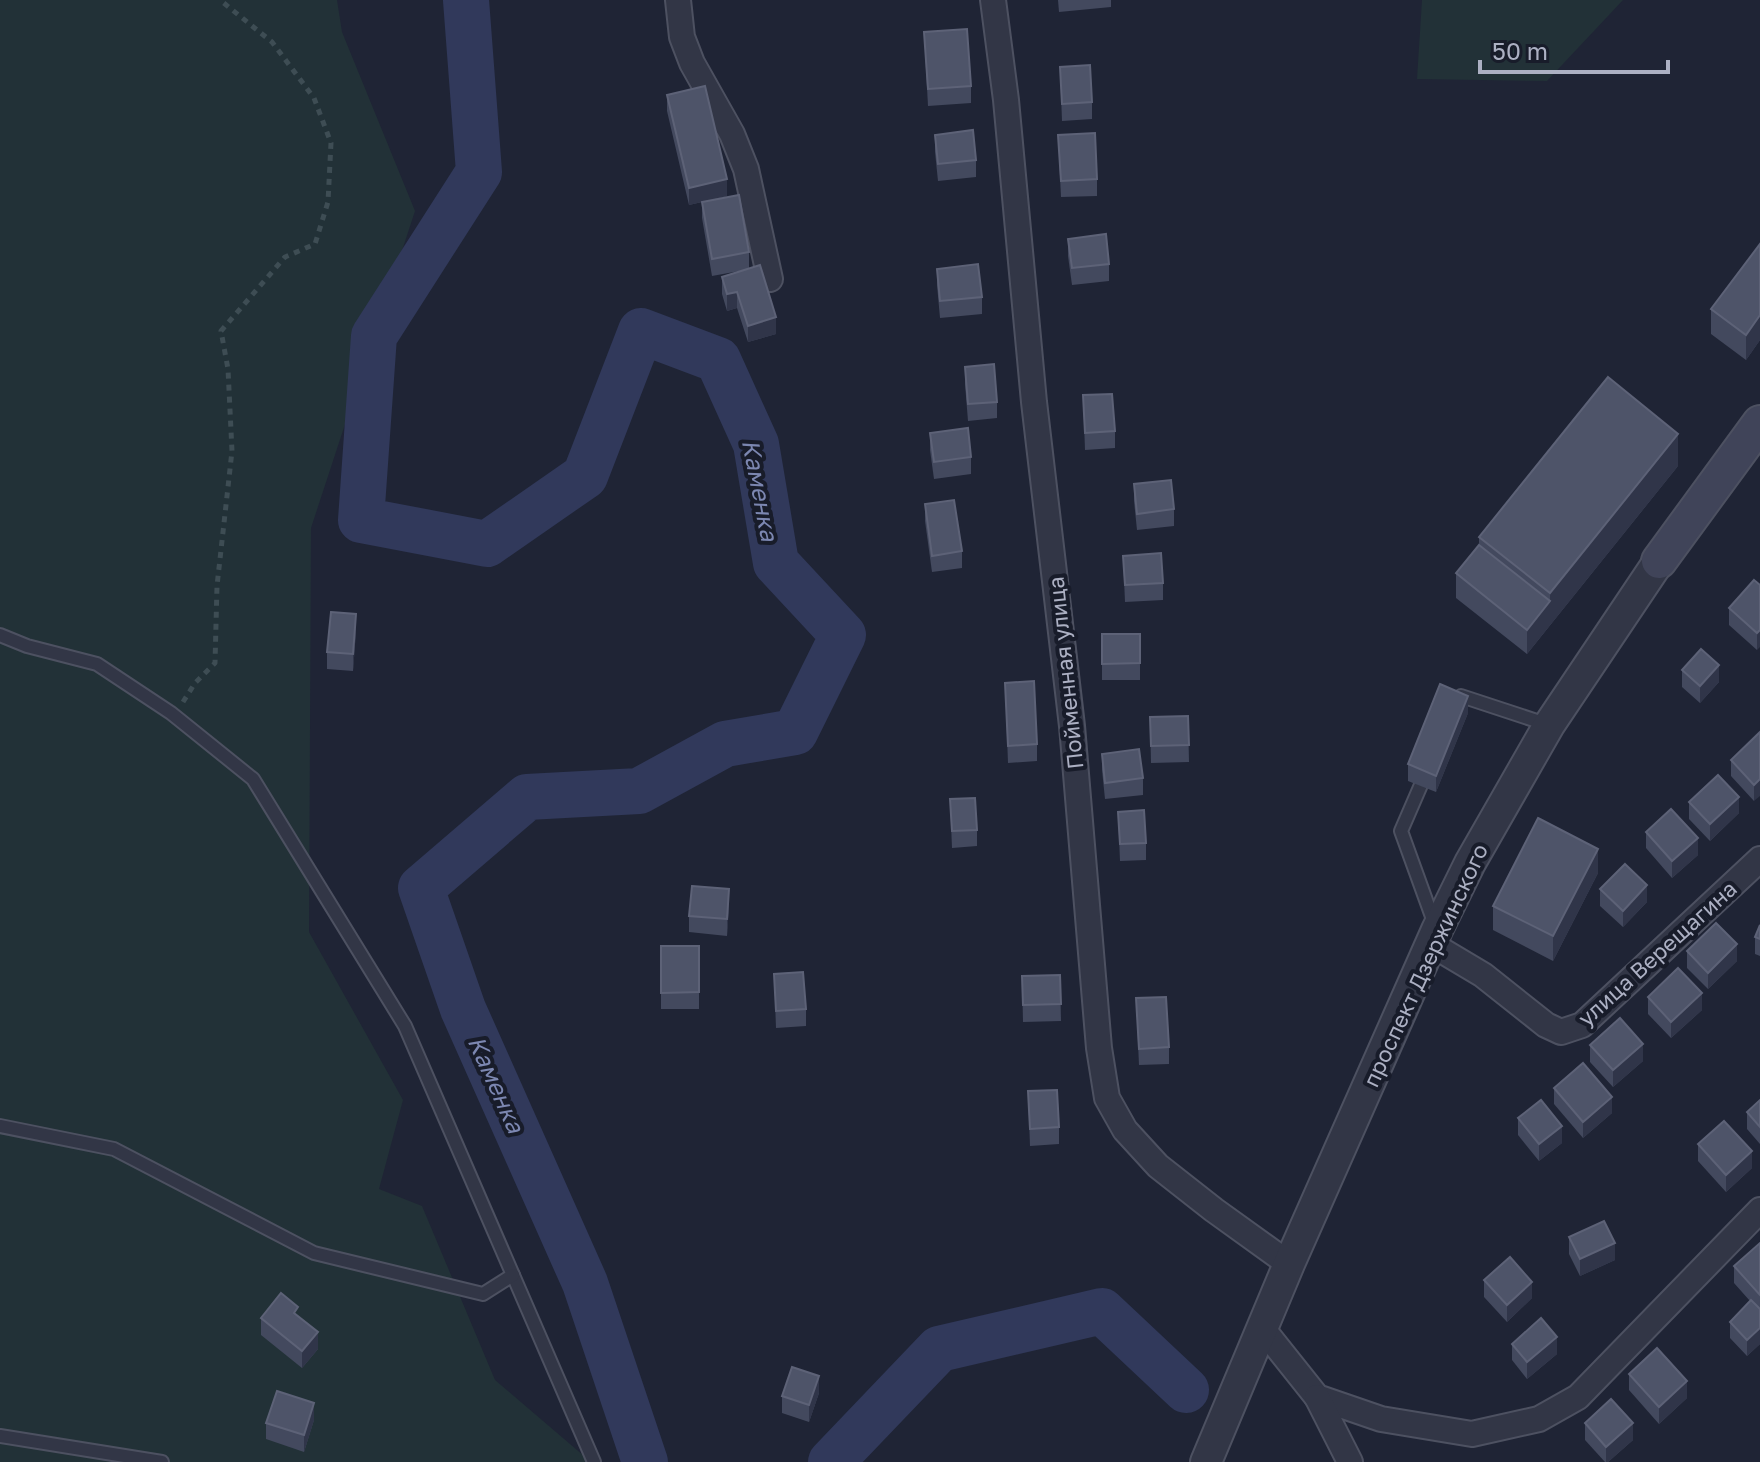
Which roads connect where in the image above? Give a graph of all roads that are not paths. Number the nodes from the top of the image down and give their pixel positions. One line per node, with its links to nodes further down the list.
1 (678, 0): 3 (street)
2 (993, 0): 14 (street, Пойменная улица)
3 (770, 279)
4 (1760, 423): 5 (main road, проспект Дзержинского)
5 (1659, 561): 8 (street, проспект Дзержинского)
6 (0, 635): 15 (lane)
7 (1455, 709): 8 (lane)
8 (1549, 725): 11 (street, проспект Дзержинского)
9 (1431, 764): 11 (lane)
10 (1760, 859): 11 (street, улица Верещагина)
11 (1434, 937): 14 (street, проспект Дзержинского)
12 (0, 1126): 15 (lane)
13 (1760, 1210): 17 (street)
14 (1289, 1264): 16 (street, проспект Дзержинского)
15 (513, 1275): 20 (lane)
16 (1262, 1328): 17 (street); 21 (street, проспект Дзержинского)
17 (1317, 1397): 22 (street)
18 (0, 1436): 19 (lane)
19 (162, 1462)
20 (594, 1462)
21 (1206, 1462)
22 (1350, 1462)

